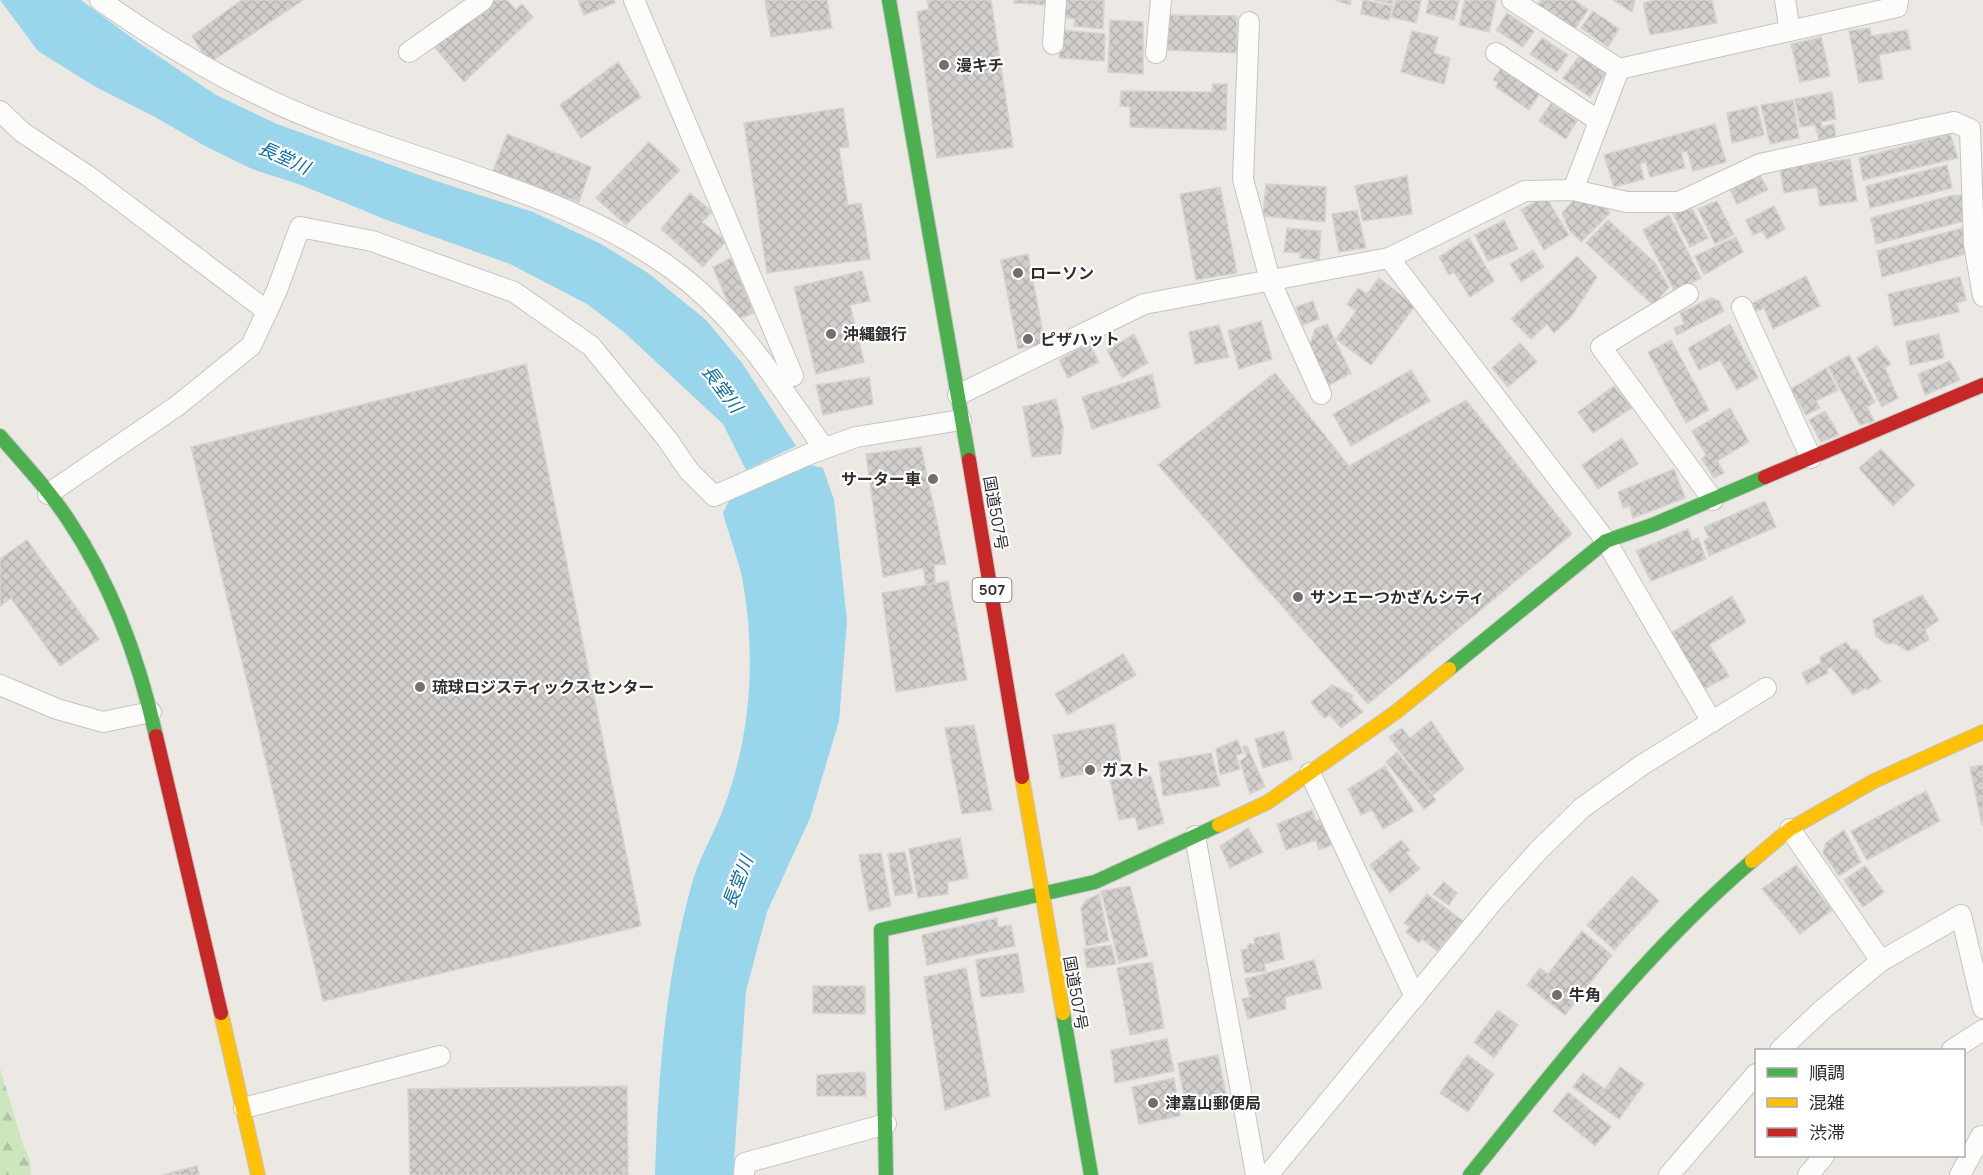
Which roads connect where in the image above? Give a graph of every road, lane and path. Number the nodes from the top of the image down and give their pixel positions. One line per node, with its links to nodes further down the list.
1 (100, 0): 32 (street)
2 (483, 0): 13 (street)
3 (634, 0): 26 (street)
4 (890, 0): 29 (main road, 国道507号 / 507)
5 (1056, 0): 12 (street)
6 (1161, 0): 14 (street)
7 (1512, 0): 16 (street)
8 (1785, 0): 11 (street)
9 (1898, 0): 11 (street)
10 (1249, 22): 21 (street)
11 (1790, 31): 16 (street)
12 (1053, 44)
13 (409, 52)
14 (1156, 53)
15 (1496, 53): 18 (street)
16 (1619, 69): 18 (street)
17 (0, 111): 25 (street)
18 (1599, 121): 19 (street)
19 (1574, 190): 20 (street); 23 (street)
20 (1389, 258): 21 (street); 36 (street)
21 (1270, 280): 28 (street); 29 (street)
22 (1688, 294): 35 (street)
23 (1983, 296)
24 (1742, 307): 33 (street)
25 (267, 311): 32 (street); 34 (street)
26 (794, 376)
27 (1983, 385): 33 (main road)
28 (1321, 394)
29 (957, 395): 30 (main road, 国道507号 / 507)
30 (961, 420): 32 (street); 45 (main road, 国道507号 / 507)
31 (0, 436): 34 (main road)
32 (818, 451)
33 (1810, 458): 35 (main road)
34 (48, 494): 39 (main road)
35 (1713, 500): 36 (main road)
36 (1606, 541): 40 (street); 42 (main road)
37 (0, 685): 39 (street)
38 (1766, 688): 40 (street)
39 (151, 712): 54 (main road)
40 (1712, 722): 47 (street)
41 (1983, 732): 43 (main road)
42 (1310, 773): 44 (main road); 47 (street)
43 (1791, 829): 46 (street); 64 (main road)
44 (1195, 836): 45 (main road); 62 (street)
45 (1042, 893): 55 (main road); 61 (main road, 国道507号 / 507)
46 (1881, 961): 48 (street); 50 (street)
47 (1415, 997): 63 (street)
48 (1983, 1008)
49 (1983, 1030): 51 (street)
50 (1781, 1049)
51 (1954, 1049)
52 (440, 1056): 54 (street)
53 (1755, 1075): 65 (street)
54 (244, 1108): 58 (main road)
55 (886, 1124): 59 (street); 60 (main road)
56 (1982, 1133): 67 (street)
57 (1822, 1157): 66 (street)
58 (258, 1175)
59 (744, 1175)
60 (886, 1175)
61 (1091, 1175)
62 (1256, 1175)
63 (1268, 1175)
64 (1470, 1175)
65 (1669, 1175)
66 (1808, 1175)
67 (1960, 1175)

